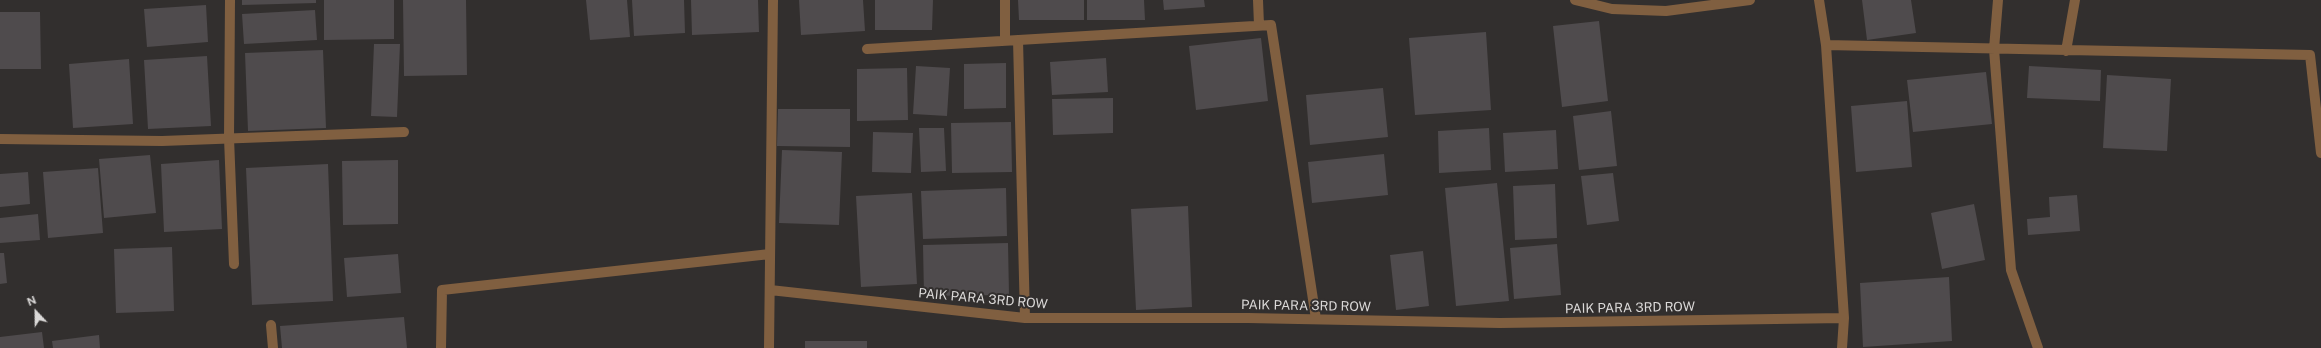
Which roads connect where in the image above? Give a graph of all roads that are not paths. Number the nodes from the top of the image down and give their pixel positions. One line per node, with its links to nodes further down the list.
1 (230, 0): 18 (street)
2 (773, 0): 21 (street)
3 (1005, 0): 11 (street)
4 (1258, 0): 10 (street)
5 (1575, 0): 6 (street)
6 (1750, 0)
7 (1819, 0): 13 (street)
8 (1998, 0): 15 (street)
9 (2075, 0): 16 (street)
10 (1259, 25): 12 (street); 26 (street)
11 (1005, 40): 12 (street); 14 (street)
12 (1018, 40): 24 (street)
13 (1826, 45): 15 (street); 25 (street)
14 (868, 49)
15 (1994, 49): 16 (street); 32 (street)
16 (2066, 51): 20 (street)
17 (404, 132): 18 (street)
18 (230, 138): 19 (street); 22 (street)
19 (0, 139)
20 (2321, 153)
21 (770, 254): 23 (street); 29 (street)
22 (234, 264)
23 (770, 290): 24 (street, PAIK PARA 3RD ROW); 30 (street)
24 (1025, 318): 26 (street, PAIK PARA 3RD ROW)
25 (1844, 318): 26 (street, PAIK PARA 3RD ROW); 31 (street)
26 (1316, 319)
27 (271, 325): 28 (street)
28 (273, 348)
29 (441, 348)
30 (770, 348)
31 (1842, 348)
32 (2038, 348)

